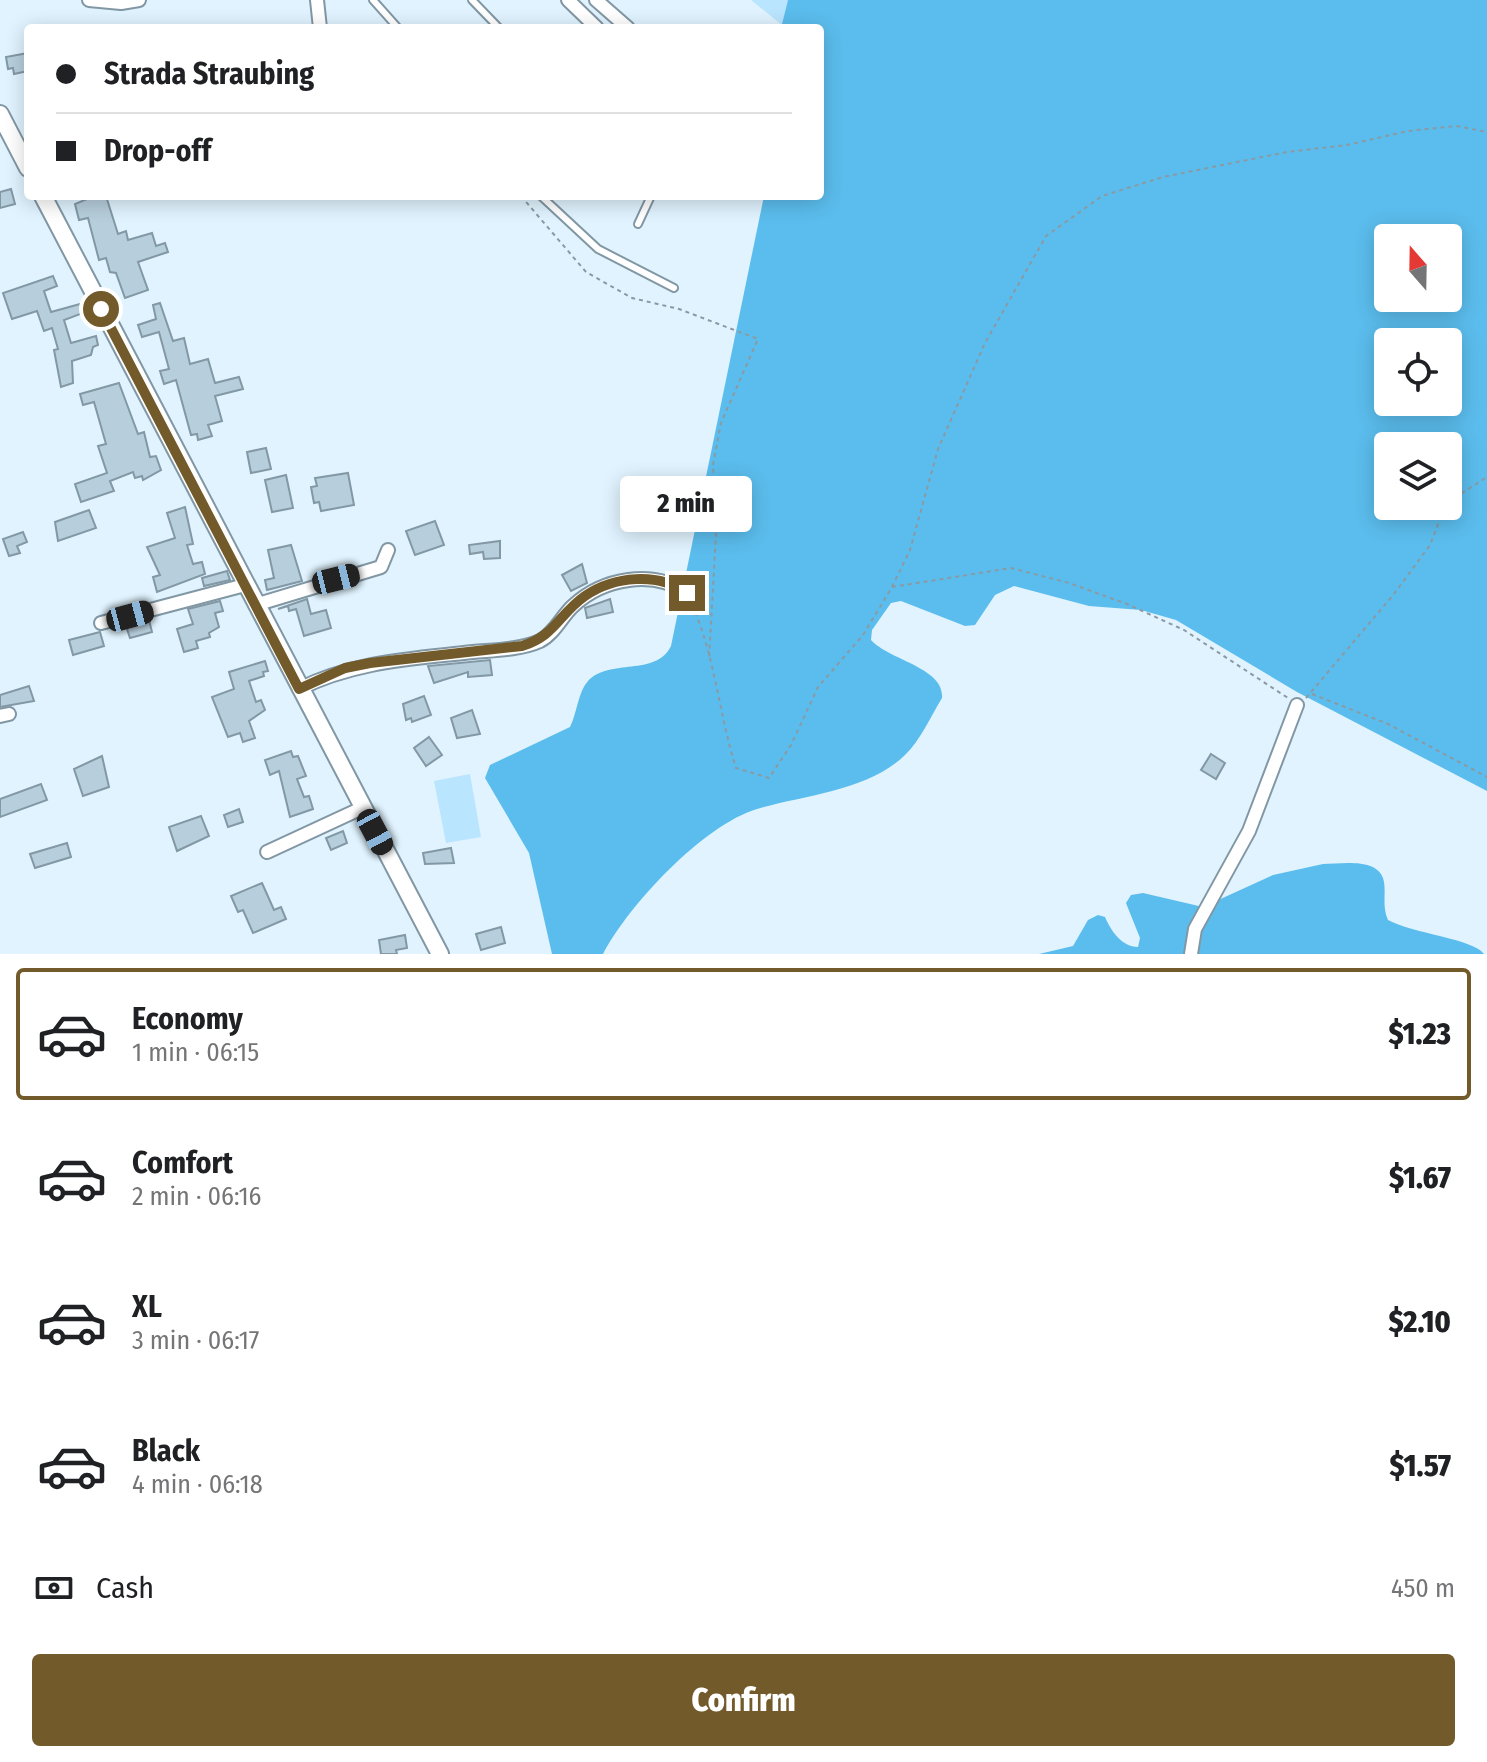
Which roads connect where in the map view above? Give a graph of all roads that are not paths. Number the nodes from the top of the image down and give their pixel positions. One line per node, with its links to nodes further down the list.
1 (89, 0): 2 (street)
2 (139, 0)
3 (317, 0): 8 (street)
4 (373, 0): 9 (lane)
5 (472, 0): 10 (lane)
6 (568, 0): 11 (street)
7 (596, 0): 12 (street)
8 (320, 24)
9 (394, 24)
10 (495, 24)
11 (593, 24)
12 (623, 24)
13 (0, 114): 14 (main road)
14 (24, 160)
15 (45, 200): 21 (main road)
16 (545, 200): 19 (lane)
17 (649, 200): 18 (lane)
18 (638, 224)
19 (674, 288)
20 (388, 550): 23 (street)
21 (245, 585): 23 (main road); 24 (street)
22 (687, 593): 25 (street)
23 (255, 605): 25 (main road)
24 (101, 623)
25 (299, 689): 27 (main road)
26 (1297, 705): 30 (street)
27 (362, 808): 28 (street); 29 (main road)
28 (267, 852)
29 (440, 954)
30 (1191, 954)

